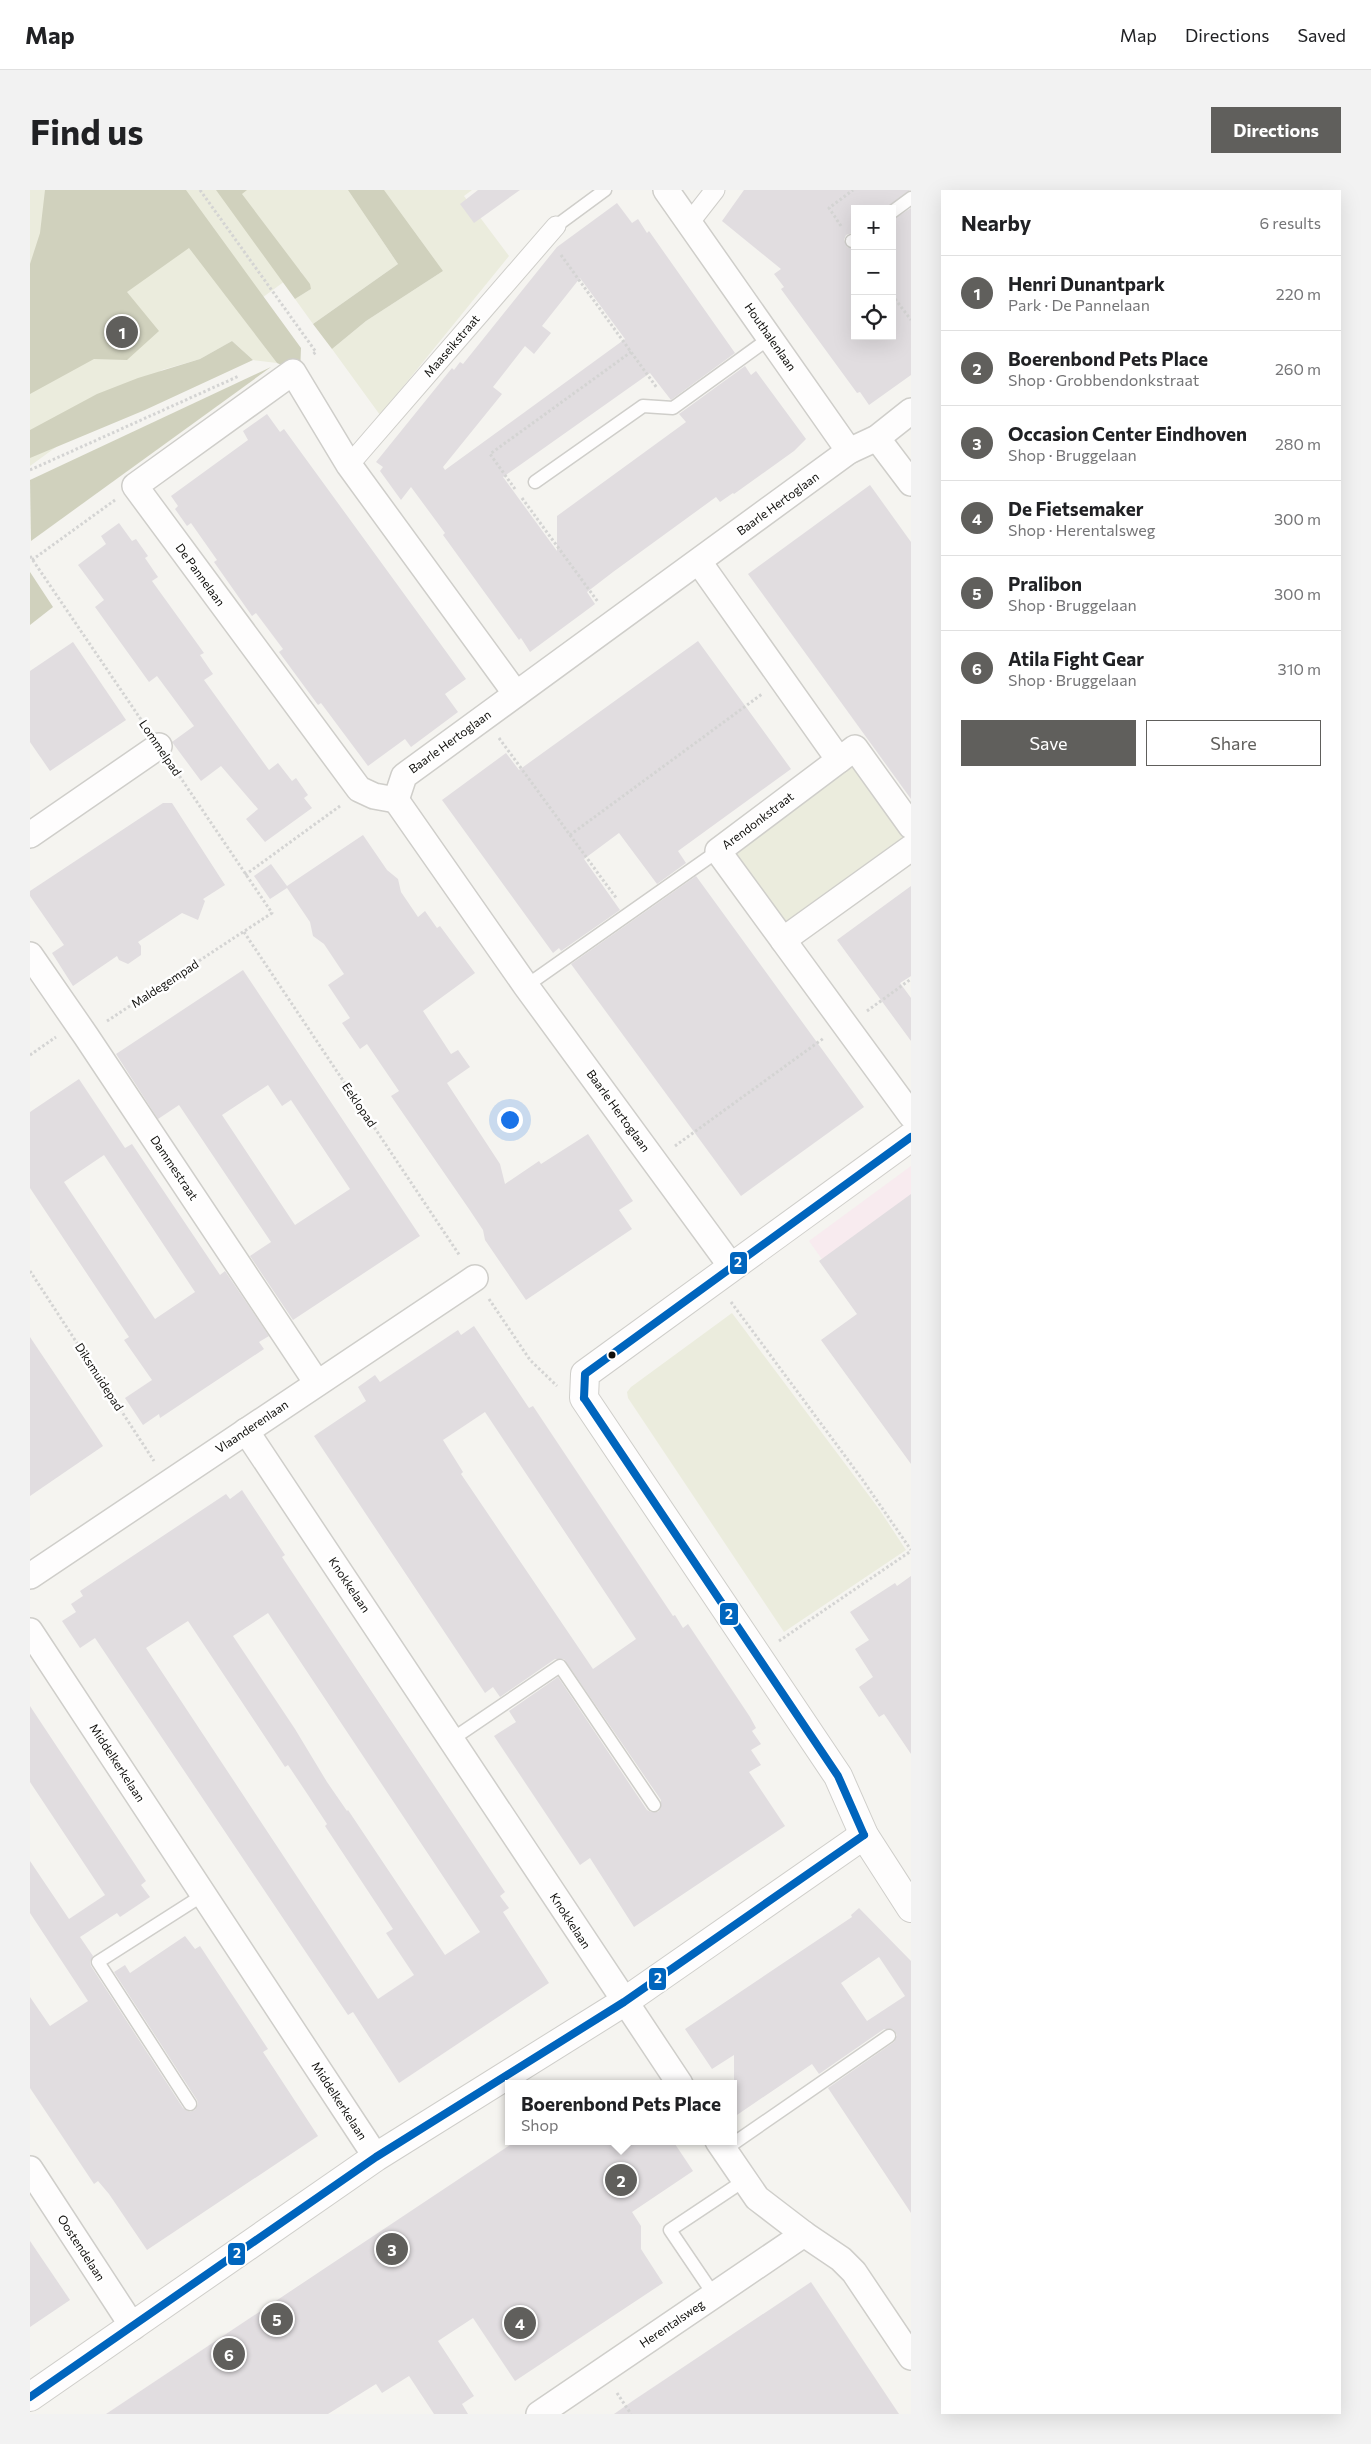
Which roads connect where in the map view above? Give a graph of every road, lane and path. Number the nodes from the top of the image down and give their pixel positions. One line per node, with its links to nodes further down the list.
1 (200, 190): 15 (path)
2 (605, 190): 10 (lane)
3 (666, 190): 9 (street, Houthalenlaan)
4 (716, 190): 9 (street)
5 (853, 190): 7 (path)
6 (911, 198): 8 (lane)
7 (829, 208)
8 (896, 209)
9 (690, 222): 13 (street, Houthalenlaan)
10 (552, 231): 16 (path); 20 (street, Maaseikstraat)
11 (896, 300): 12 (path)
12 (911, 320)
13 (771, 337): 16 (lane); 19 (street, Houthalenlaan)
14 (248, 372): 21 (path)
15 (293, 372): 20 (street); 24 (street)
16 (673, 408): 22 (lane)
17 (911, 412): 18 (street, Baarle Hertoglaan)
18 (877, 438): 19 (street, Baarle Hertoglaan); 23 (street)
19 (849, 452): 26 (street, Baarle Hertoglaan)
20 (349, 465): 27 (street)
21 (30, 470)
22 (535, 482)
23 (911, 484)
24 (134, 486): 25 (path); 32 (street, De Pannelaan)
25 (31, 558): 30 (path, Lommelpad)
26 (699, 562): 27 (street, Baarle Hertoglaan); 31 (street)
27 (516, 694): 32 (street, Baarle Hertoglaan)
28 (746, 706): 36 (path)
29 (502, 743): 36 (path)
30 (159, 746): 35 (street); 39 (path, Lommelpad)
31 (839, 760): 34 (street, Arendonkstraat); 38 (street, Arendonkstraat)
32 (396, 800): 45 (street, Baarle Hertoglaan)
33 (344, 804): 39 (path)
34 (911, 826)
35 (30, 835)
36 (570, 835): 40 (path)
37 (911, 848): 42 (street)
38 (718, 851): 40 (lane); 42 (street, Arendonkstraat)
39 (245, 875): 41 (path, Lommelpad)
40 (628, 913): 45 (lane)
41 (244, 932): 47 (path, Maldegempad); 54 (path, Eeklopad)
42 (784, 940): 46 (street, Arendonkstraat)
43 (30, 955): 47 (street, Dammestraat)
44 (911, 979): 46 (path)
45 (526, 986): 52 (street, Baarle Hertoglaan)
46 (846, 1026): 49 (street, Arendonkstraat)
47 (86, 1036): 56 (street, Dammestraat)
48 (822, 1039): 51 (path)
49 (911, 1115)
50 (911, 1136): 52 (street)
51 (677, 1144)
52 (731, 1266): 57 (street)
53 (30, 1271): 59 (path, Diksmuidepad)
54 (475, 1278): 56 (street, Vlaanderenlaan); 57 (path, Eeklopad)
55 (728, 1298): 60 (path)
56 (316, 1383): 58 (street, Vlaanderenlaan)
57 (584, 1398): 63 (street)
58 (246, 1431): 59 (street, Vlaanderenlaan); 64 (street, Knokkelaan)
59 (169, 1483): 61 (street, Vlaanderenlaan)
60 (911, 1551): 63 (path)
61 (30, 1576)
62 (30, 1631): 67 (street, Middelkerkelaan)
63 (757, 1657): 66 (street)
64 (451, 1740): 65 (lane); 69 (street, Knokkelaan)
65 (654, 1805)
66 (864, 1835): 68 (street); 69 (street)
67 (203, 1895): 72 (lane); 75 (street, Middelkerkelaan)
68 (911, 1908)
69 (624, 2002): 71 (street, Knokkelaan); 75 (street)
70 (889, 2036): 73 (lane)
71 (677, 2080)
72 (190, 2104)
73 (737, 2135)
74 (721, 2145): 77 (street)
75 (376, 2157): 80 (street)
76 (30, 2169): 80 (street, Oostendelaan)
77 (745, 2180): 78 (street); 79 (lane)
78 (804, 2234): 79 (street, Herentalsweg); 81 (street)
79 (714, 2295): 83 (street, Herentalsweg)
80 (132, 2327): 82 (street)
81 (911, 2358)
82 (30, 2397)
83 (539, 2414)

